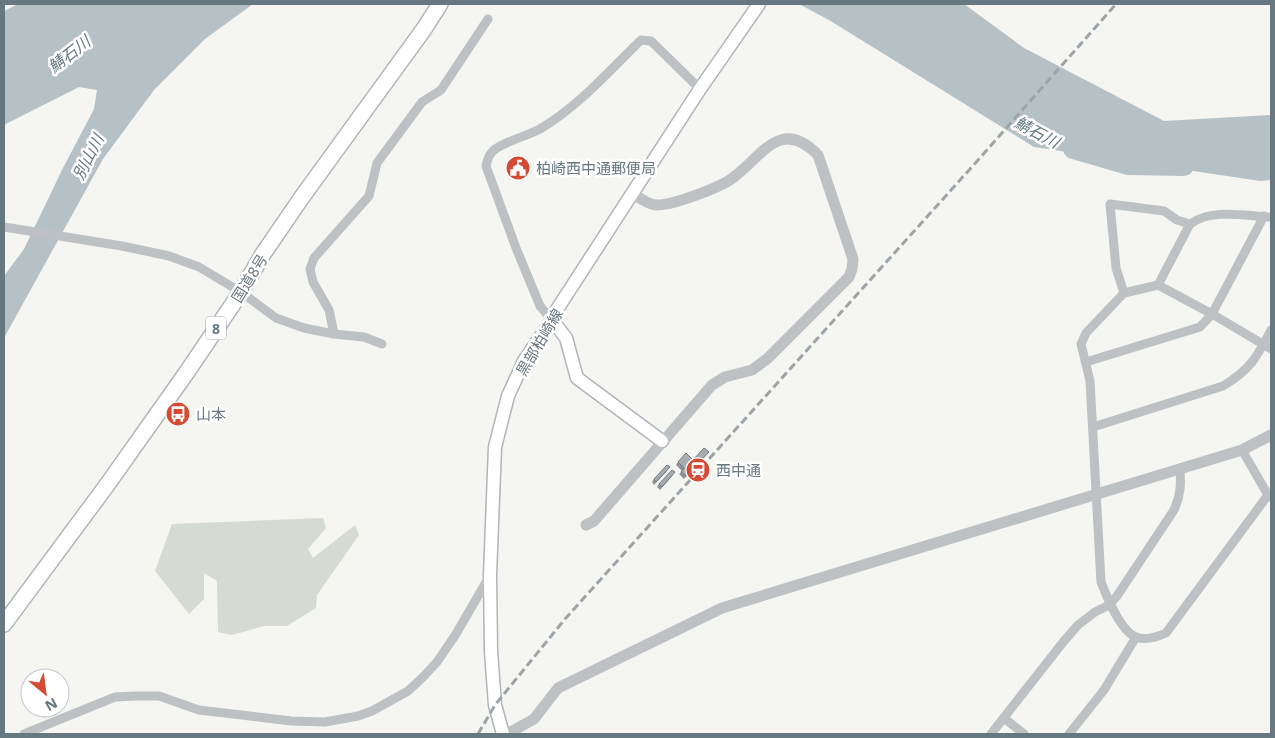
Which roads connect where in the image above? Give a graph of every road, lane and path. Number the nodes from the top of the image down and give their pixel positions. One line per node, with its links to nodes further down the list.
1 (440, 4): 10 (highway, 国道8号 / 8)
2 (759, 4): 4 (main road, 黒部柏崎線)
3 (488, 19): 15 (street)
4 (700, 88): 5 (main road, 黒部柏崎線); 13 (street)
5 (632, 193): 13 (main road, 黒部柏崎線); 21 (street)
6 (1268, 217): 7 (street); 12 (street)
7 (1190, 224): 9 (street); 11 (street)
8 (4, 227): 10 (street)
9 (1158, 285): 11 (street); 12 (street)
10 (241, 292): 15 (street); 29 (highway, 国道8号 / 8)
11 (1124, 293): 18 (street)
12 (1212, 314): 17 (street); 18 (street)
13 (552, 320): 21 (main road); 27 (main road, 黒部柏崎線)
14 (1271, 330): 17 (street)
15 (334, 334): 16 (street)
16 (382, 344)
17 (1267, 347): 19 (street)
18 (1086, 362): 19 (street)
19 (1093, 427): 24 (street)
20 (1271, 435): 22 (street)
21 (662, 441): 26 (street)
22 (1242, 450): 23 (street); 25 (street)
23 (1180, 468): 24 (street); 28 (street)
24 (1097, 494): 28 (street); 34 (street)
25 (1270, 496): 30 (street)
26 (586, 525)
27 (490, 575): 32 (street); 33 (main road, 黒部柏崎線)
28 (1110, 605): 30 (street); 31 (street)
29 (4, 624)
30 (1136, 637): 37 (street)
31 (1004, 718): 35 (street); 36 (street)
32 (24, 734)
33 (502, 734)
34 (507, 734)
35 (991, 734)
36 (1024, 734)
37 (1069, 734)

